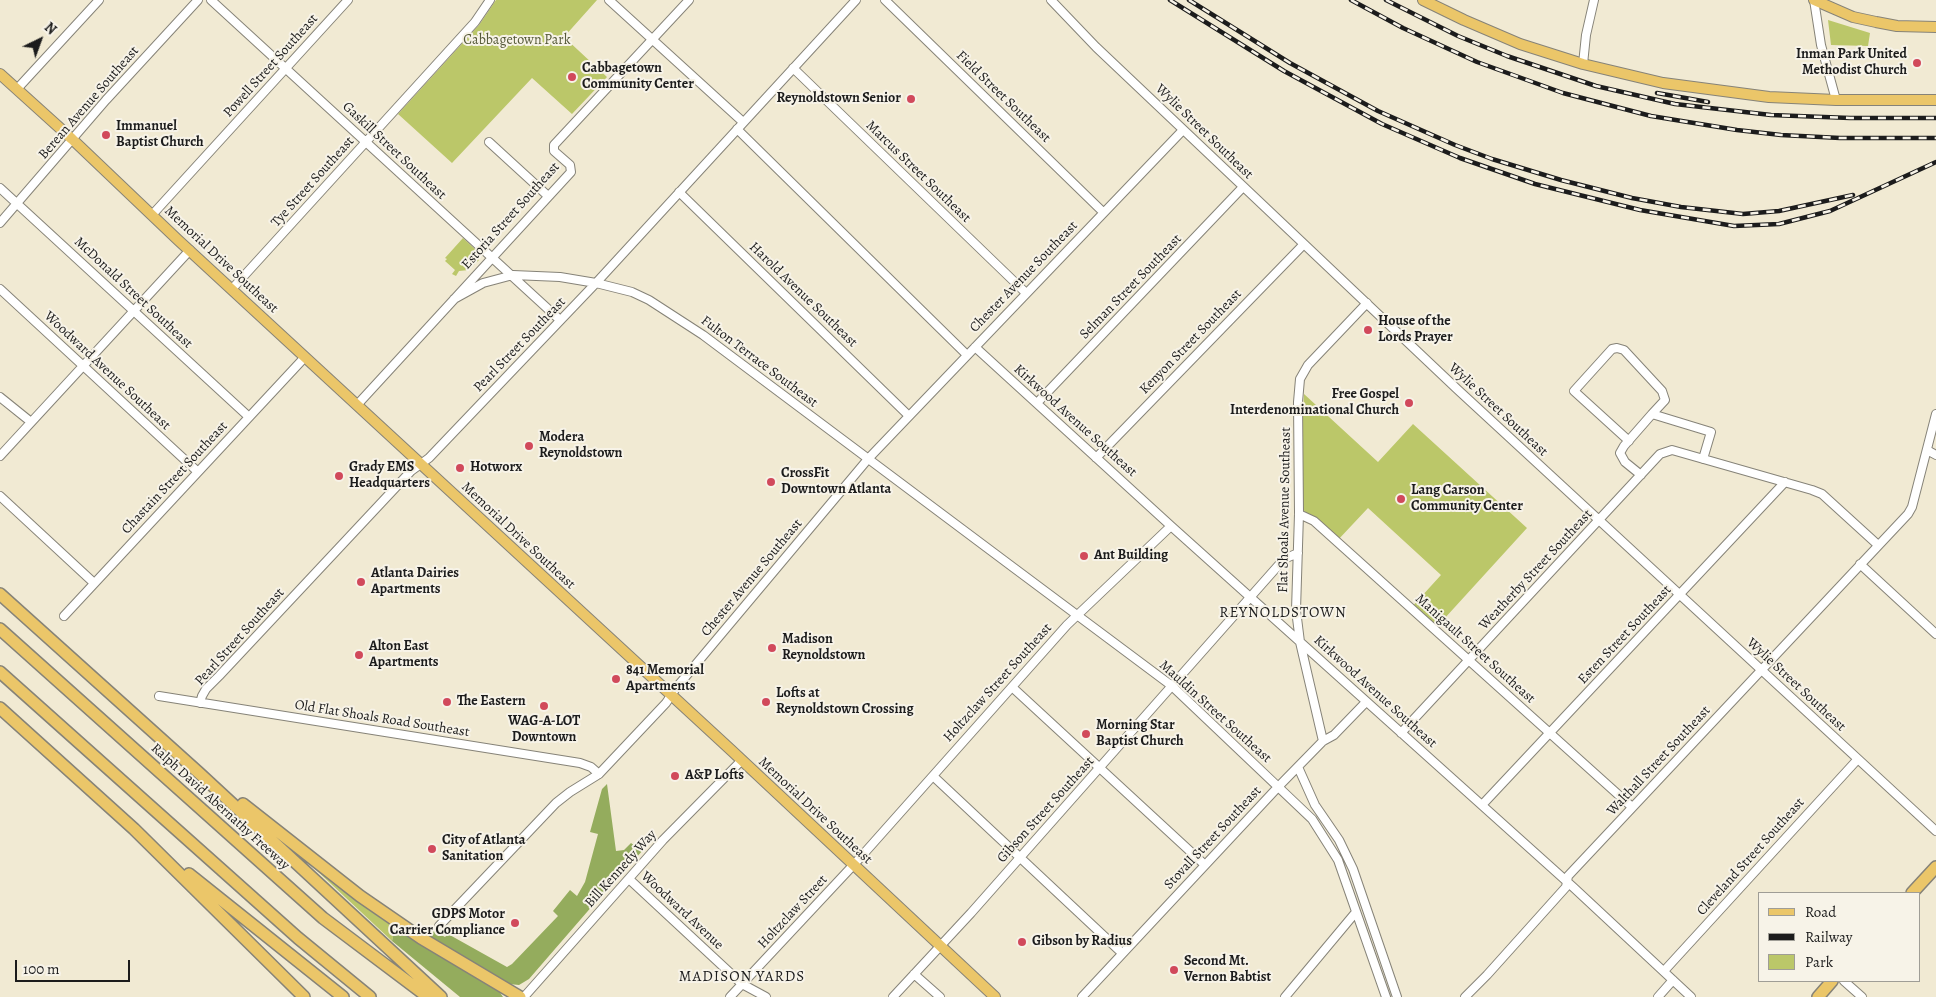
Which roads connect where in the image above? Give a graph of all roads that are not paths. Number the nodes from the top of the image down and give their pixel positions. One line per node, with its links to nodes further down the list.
1 (99, 0): 20 (street)
2 (198, 0): 26 (street, Berean Avenue Southeast)
3 (211, 0): 17 (street, Gaskill Street Southeast)
4 (348, 0): 17 (street, Powell Street Southeast)
5 (490, 0): 27 (street, Tye Street Southeast)
6 (610, 0): 15 (street)
7 (689, 0): 15 (street, Estoria Street Southeast)
8 (856, 0): 18 (street, Pearl Street Southeast)
9 (885, 0): 34 (street, Field Street Southeast)
10 (1051, 0): 25 (street, Wylie Street Southeast)
11 (1422, 0): 16 (main road)
12 (1594, 0): 16 (street)
13 (1814, 0): 14 (main road); 21 (street)
14 (1936, 26)
15 (652, 39): 23 (street); 32 (street, Estoria Street Southeast)
16 (1584, 64): 21 (main road)
17 (286, 68): 27 (street, Gaskill Street Southeast); 35 (street, Powell Street Southeast)
18 (793, 68): 23 (street, Pearl Street Southeast); 44 (street, Marcus Street Southeast)
19 (0, 74): 20 (main road, Memorial Drive Southeast)
20 (17, 89): 26 (main road, Memorial Drive Southeast)
21 (1836, 100): 22 (main road)
22 (1936, 100)
23 (743, 122): 24 (street, Pearl Street Southeast)
24 (737, 129): 31 (street, Pearl Street Southeast); 50 (street)
25 (1183, 130): 29 (street, Wylie Street Southeast); 34 (street, Chester Avenue Southeast)
26 (72, 139): 33 (street, Berean Avenue Southeast); 35 (main road, Memorial Drive Southeast)
27 (366, 142): 39 (street, Gaskill Street Southeast); 43 (street, Tye Street Southeast)
28 (489, 142): 32 (street)
29 (1244, 187): 37 (street, Wylie Street Southeast); 54 (street, Selman Street Southeast)
30 (0, 188): 33 (street, McDonald Street Southeast)
31 (679, 192): 41 (street, Pearl Street Southeast); 58 (street, Harold Avenue Southeast)
32 (548, 196): 39 (street, Estoria Street Southeast)
33 (18, 204): 36 (street, Berean Avenue Southeast); 47 (street, McDonald Street Southeast)
34 (1104, 212): 44 (street, Chester Avenue Southeast)
35 (152, 215): 38 (main road, Memorial Drive Southeast)
36 (0, 223)
37 (1304, 244): 46 (street, Wylie Street Southeast); 65 (street, Kenyon Street Southeast)
38 (190, 250): 43 (main road, Memorial Drive Southeast); 47 (street)
39 (492, 257): 40 (street, Gaskill Street Southeast); 45 (street, Estoria Street Southeast)
40 (513, 275): 41 (street, Fulton Terrace Southeast); 45 (street, Fulton Terrace Southeast); 48 (street, Gaskill Street Southeast)
41 (596, 283): 48 (street, Pearl Street Southeast); 66 (street, Fulton Terrace Southeast)
42 (0, 289): 52 (street, Woodward Avenue Southeast)
43 (232, 289): 51 (main road, Memorial Drive Southeast)
44 (1026, 294): 49 (street, Chester Avenue Southeast)
45 (454, 298): 55 (street, Estoria Street Southeast)
46 (1366, 303): 73 (street, Flat Shoals Avenue Southeast); 74 (street, Wylie Street Southeast)
47 (133, 311): 52 (street); 59 (street, McDonald Street Southeast)
48 (560, 320): 68 (street, Pearl Street Southeast)
49 (975, 347): 50 (street, Chester Avenue Southeast); 54 (street, Kirkwood Avenue Southeast)
50 (967, 354): 58 (street, Chester Avenue Southeast)
51 (305, 357): 55 (main road, Memorial Drive Southeast); 59 (street, Chastain Street Southeast)
52 (83, 366): 60 (street); 69 (street, Woodward Avenue Southeast)
53 (0, 397): 60 (street)
54 (1037, 404): 65 (street, Kirkwood Avenue Southeast)
55 (357, 405): 68 (main road, Memorial Drive Southeast)
56 (1652, 414): 61 (street); 61 (street); 67 (street)
57 (1936, 414): 62 (street, Walthall Street Southeast)
58 (909, 416): 66 (street, Chester Avenue Southeast)
59 (249, 417): 69 (street, Chastain Street Southeast)
60 (31, 422): 64 (street)
61 (1629, 441): 70 (street)
62 (1927, 450): 63 (street); 76 (street, Walthall Street Southeast)
63 (1936, 455)
64 (0, 456)
65 (1096, 458): 75 (street, Kirkwood Avenue Southeast)
66 (868, 459): 79 (street, Fulton Terrace Southeast); 95 (street, Chester Avenue Southeast)
67 (1703, 459): 70 (street, Weatherby Street Southeast); 71 (street)
68 (421, 464): 95 (main road, Memorial Drive Southeast); 97 (street, Pearl Street Southeast)
69 (198, 472): 80 (street, Chastain Street Southeast)
70 (1641, 475): 74 (street, Weatherby Street Southeast)
71 (1785, 482): 76 (street); 82 (street, Esten Street Southeast)
72 (0, 496): 80 (street)
73 (1299, 514): 77 (street, Flat Shoals Avenue Southeast); 89 (street, Manigault Street Southeast)
74 (1599, 520): 82 (street, Wylie Street Southeast); 89 (street, Weatherby Street Southeast)
75 (1171, 526): 83 (street, Kirkwood Avenue Southeast); 84 (street, Holtzclaw Street Southeast)
76 (1878, 546): 78 (street, Walthall Street Southeast)
77 (1298, 553): 83 (street, Gibson Street Southeast); 88 (street, Flat Shoals Avenue Southeast)
78 (1860, 564): 87 (street); 90 (street, Walthall Street Southeast)
79 (1014, 568): 84 (street, Mauldin Street Southeast)
80 (94, 583): 85 (street, Chastain Street Southeast)
81 (0, 594): 106 (highway)
82 (1680, 595): 90 (street, Wylie Street Southeast); 100 (street, Esten Street Southeast)
83 (1250, 597): 88 (street, Kirkwood Avenue Southeast); 92 (street, Gibson Street Southeast)
84 (1077, 615): 92 (street, Mauldin Street Southeast); 93 (street, Holtzclaw Street Southeast)
85 (64, 616)
86 (0, 630): 136 (highway, Ralph David Abernathy Freeway)
87 (1936, 634)
88 (1300, 642): 96 (street, Kirkwood Avenue Southeast); 101 (street, Flat Shoals Avenue Southeast)
89 (1469, 660): 99 (street, Weatherby Street Southeast); 100 (street, Manigault Street Southeast)
90 (1761, 670): 102 (street, Wylie Street Southeast); 111 (street, Walthall Street Southeast)
91 (0, 672): 135 (highway)
92 (1172, 686): 105 (street, Gibson Street Southeast); 109 (street, Mauldin Street Southeast)
93 (1012, 687): 105 (street); 108 (street, Holtzclaw Street Southeast)
94 (160, 696): 97 (street, Old Flat Shoals Road Southeast)
95 (671, 696): 103 (main road, Memorial Drive Southeast); 107 (street, Chester Avenue Southeast)
96 (1366, 702): 99 (street, Kirkwood Avenue Southeast); 101 (street, Stovall Street Southeast)
97 (200, 703): 107 (street, Old Flat Shoals Road Southeast)
98 (0, 708): 113 (highway)
99 (1401, 732): 110 (street, Kirkwood Avenue Southeast)
100 (1550, 733): 110 (street, Esten Street Southeast); 111 (street, Manigault Street Southeast)
101 (1323, 741): 104 (street, Stovall Street Southeast)
102 (1858, 760): 114 (street, Wylie Street Southeast); 127 (street, Cleveland Street Southeast)
103 (742, 761): 117 (main road, Memorial Drive Southeast); 120 (street, Bill Kennedy Way)
104 (1298, 767): 109 (street, Stovall Street Southeast); 115 (street)
105 (1100, 768): 116 (street, Gibson Street Southeast); 118 (street)
106 (200, 773): 137 (highway); 138 (highway)
107 (599, 774): 124 (street, Chester Avenue Southeast)
108 (933, 776): 116 (street); 117 (street, Holtzclaw Street Southeast)
109 (1278, 787): 112 (street, Mauldin Street Southeast); 118 (street, Stovall Street Southeast)
110 (1482, 805): 121 (street, Kirkwood Avenue Southeast)
111 (1632, 807): 121 (street, Walthall Street Southeast)
112 (1312, 820): 115 (street); 123 (street, Mauldin Street Southeast)
113 (134, 829): 133 (highway); 134 (highway)
114 (1936, 831)
115 (1339, 840): 147 (street)
116 (1020, 858): 125 (street, Gibson Street Southeast); 126 (street)
117 (853, 865): 125 (main road, Memorial Drive Southeast); 132 (street, Holtzclaw Street)
118 (1205, 865): 126 (street, Stovall Street Southeast)
119 (1936, 867): 122 (highway)
120 (629, 879): 132 (street, Woodward Avenue); 138 (street, Bill Kennedy Way)
121 (1567, 882): 127 (street, Kirkwood Avenue Southeast); 148 (street, Walthall Street Southeast)
122 (1913, 892)
123 (1356, 912): 145 (street); 146 (street)
124 (439, 926)
125 (940, 946): 128 (street, Gibson Street Southeast); 143 (main road, Memorial Drive Southeast)
126 (1122, 953): 144 (street, Stovall Street Southeast)
127 (1664, 971): 129 (street, Kirkwood Avenue Southeast)
128 (914, 974): 141 (street, Gibson Street Southeast); 142 (street)
129 (1673, 980): 149 (street); 150 (street, Kirkwood Avenue Southeast)
130 (1831, 982): 151 (highway)
131 (1845, 982): 152 (street)
132 (742, 984): 139 (street, Holtzclaw Street); 140 (street, Woodward Avenue)
133 (304, 997)
134 (343, 997)
135 (370, 997)
136 (428, 997)
137 (441, 997)
138 (522, 997)
139 (730, 997)
140 (766, 997)
141 (893, 997)
142 (940, 997)
143 (995, 997)
144 (1082, 997)
145 (1285, 997)
146 (1386, 997)
147 (1397, 997)
148 (1465, 997)
149 (1658, 997)
150 (1691, 997)
151 (1818, 997)
152 (1862, 997)

